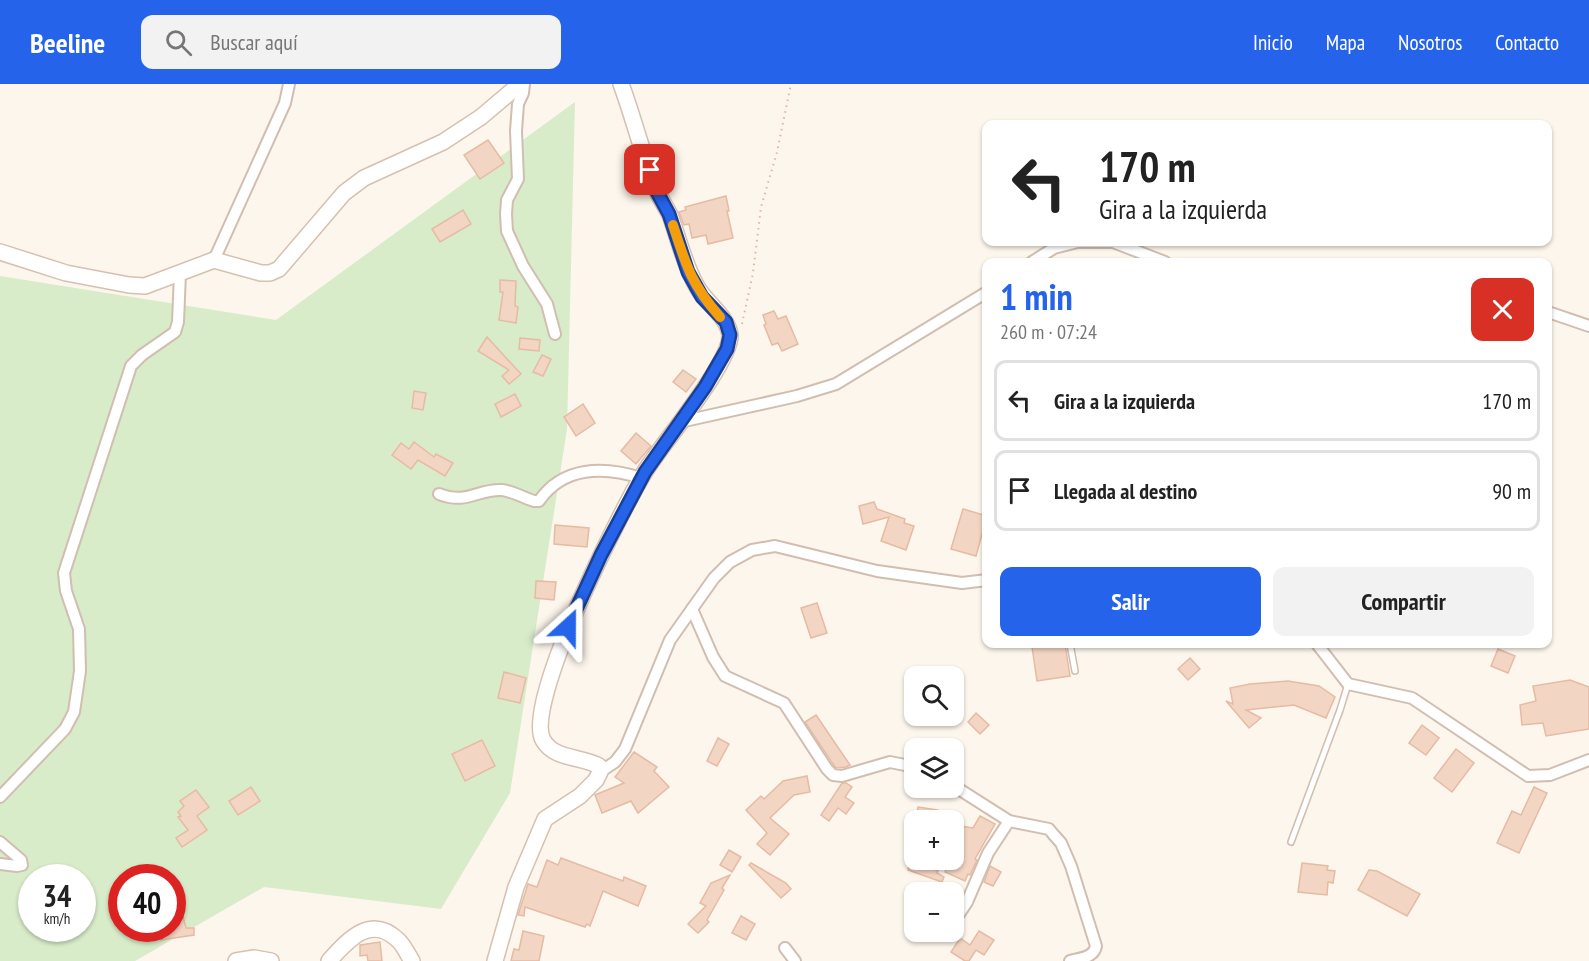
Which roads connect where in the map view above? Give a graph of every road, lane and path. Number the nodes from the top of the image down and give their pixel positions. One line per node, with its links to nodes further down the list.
1 (289, 84): 10 (street)
2 (522, 84): 10 (street); 15 (street)
3 (621, 84): 16 (street)
4 (791, 84): 16 (path)
5 (1062, 246): 8 (street)
6 (1124, 246): 9 (street)
7 (0, 252): 11 (street)
8 (1038, 258)
9 (1155, 258)
10 (214, 260): 11 (street)
11 (180, 273): 30 (street)
12 (982, 294): 17 (street)
13 (1552, 313): 14 (street)
14 (1589, 326)
15 (555, 334)
16 (730, 335): 17 (street)
17 (680, 422): 18 (street)
18 (641, 478): 19 (street); 28 (street)
19 (439, 494)
20 (982, 582): 21 (street)
21 (692, 609): 27 (street); 28 (street)
22 (1071, 648): 24 (lane)
23 (1320, 648): 25 (street)
24 (1075, 671)
25 (1348, 684): 26 (street); 33 (lane)
26 (1589, 760)
27 (904, 765)
28 (600, 772): 41 (street)
29 (964, 792): 31 (street)
30 (0, 797)
31 (1009, 821): 35 (street); 43 (street)
32 (0, 842): 34 (street)
33 (1291, 842)
34 (0, 864)
35 (964, 906)
36 (784, 948): 42 (street)
37 (236, 961): 38 (street)
38 (272, 961)
39 (329, 961): 40 (street)
40 (412, 961)
41 (495, 961)
42 (795, 961)
43 (1070, 961)

